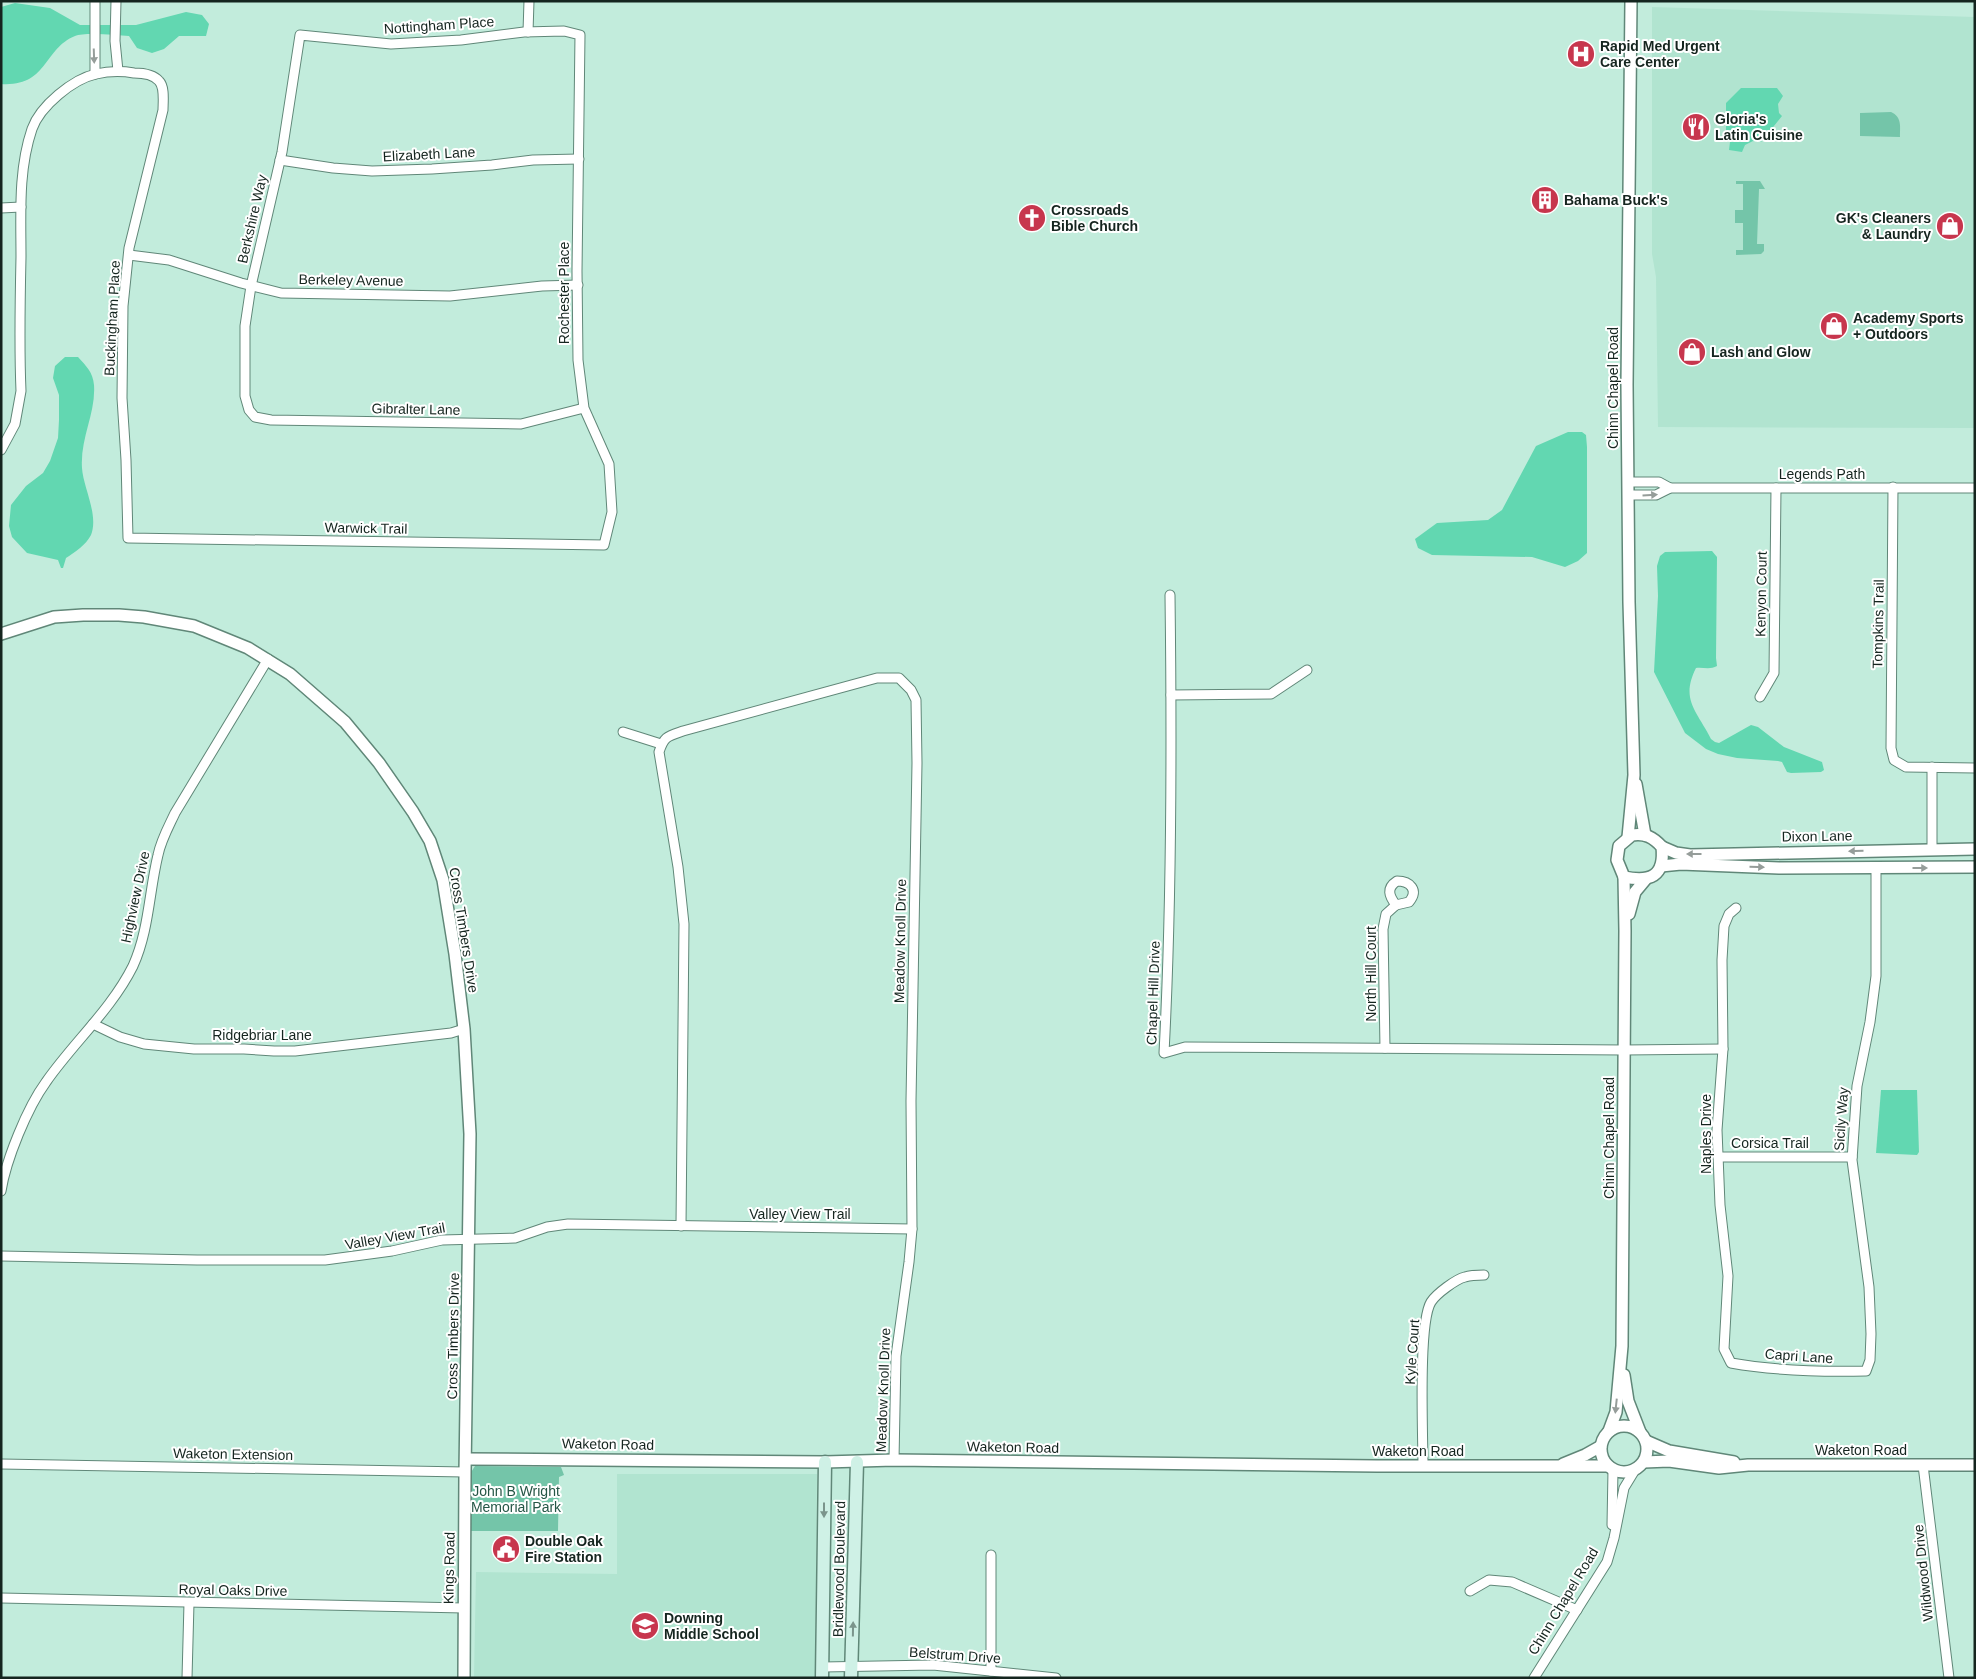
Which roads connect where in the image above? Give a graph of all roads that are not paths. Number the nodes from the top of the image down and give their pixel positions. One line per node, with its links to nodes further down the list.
1 (95, 1): 9 (street, one-way to 9)
2 (116, 1): 8 (street)
3 (529, 1): 5 (street)
4 (1631, 1): 20 (street, Chinn Chapel Road)
5 (528, 32): 6 (street, Nottingham Place); 7 (street, Nottingham Place)
6 (300, 35): 11 (street, Berkshire Way)
7 (580, 35): 10 (street, Rochester Place)
8 (118, 71): 9 (street, Buckingham Place); 14 (street, Buckingham Place)
9 (95, 74): 12 (street, Buckingham Place)
10 (579, 159): 11 (street, Elizabeth Lane); 16 (street, Rochester Place)
11 (280, 160): 15 (street, Berkshire Way)
12 (21, 207): 13 (street); 19 (street, Buckingham Place)
13 (1, 208)
14 (129, 255): 15 (street, Berkeley Avenue); 26 (street, Buckingham Place)
15 (251, 286): 16 (street, Berkeley Avenue); 18 (street, Berkshire Way)
16 (578, 286): 17 (street, Rochester Place)
17 (584, 408): 18 (street, Gibralter Lane); 27 (street, Rochester Place)
18 (249, 410)
19 (1, 450)
20 (1628, 482): 22 (street, Legends Path); 25 (street, Chinn Chapel Road)
21 (1893, 487): 23 (street, Legends Path); 24 (street, Legends Path); 36 (street, Tompkins Trail)
22 (1670, 488): 23 (street, Legends Path); 25 (street, Legends Path, one-way to 22)
23 (1776, 488): 33 (street, Kenyon Court)
24 (1975, 488)
25 (1628, 495): 38 (street, Chinn Chapel Road)
26 (128, 538): 27 (street, Warwick Trail)
27 (604, 545)
28 (1170, 595): 32 (street, Chapel Hill Drive)
29 (1, 634): 30 (street, Cross Timbers Drive)
30 (268, 659): 52 (street, Highview Drive); 53 (street, Cross Timbers Drive)
31 (1307, 670): 32 (street)
32 (1171, 695): 54 (street, Chapel Hill Drive)
33 (1760, 697)
34 (623, 732): 35 (street)
35 (661, 744): 60 (street); 61 (street, Meadow Knoll Drive)
36 (1932, 767): 37 (street); 43 (street)
37 (1975, 768)
38 (1634, 775): 39 (street, Chinn Chapel Road); 40 (street, Chinn Chapel Road)
39 (1645, 835): 40 (street); 41 (street)
40 (1628, 837): 47 (street)
41 (1662, 847): 43 (street, Dixon Lane, one-way to 41); 44 (street)
42 (1975, 849): 43 (street, Dixon Lane)
43 (1932, 850)
44 (1661, 866): 46 (street, one-way to 46); 48 (street)
45 (1975, 867): 46 (street, one-way to 45)
46 (1876, 868): 58 (street, Sicily Way)
47 (1624, 877): 48 (street); 51 (street, Chinn Chapel Road)
48 (1645, 880): 51 (street, Chinn Chapel Road)
49 (1396, 905): 54 (street, North Hill Court)
50 (1736, 908): 55 (street, Naples Drive)
51 (1626, 930): 56 (street, Chinn Chapel Road)
52 (93, 1024): 53 (street, Ridgebriar Lane); 59 (street, Highview Drive)
53 (464, 1029): 62 (street, Cross Timbers Drive)
54 (1385, 1048): 56 (street, Chapel Hill Drive)
55 (1723, 1049): 56 (street, Chapel Hill Drive); 57 (street, Naples Drive)
56 (1624, 1050): 65 (street, Chinn Chapel Road)
57 (1718, 1157): 58 (street, Corsica Trail); 66 (street, Naples Drive)
58 (1852, 1158): 67 (street, Sicily Way)
59 (1, 1191)
60 (681, 1226): 61 (street, Valley View Trail); 62 (street, Valley View Trail)
61 (912, 1229): 72 (street, Meadow Knoll Drive)
62 (469, 1240): 63 (street, Valley View Trail); 71 (street, Cross Timbers Drive)
63 (1, 1256)
64 (1484, 1275): 79 (street, Kyle Court)
65 (1622, 1346): 68 (street, Chinn Chapel Road, one-way to 68); 69 (street, Chinn Chapel Road)
66 (1731, 1363): 67 (street, Capri Lane)
67 (1866, 1371)
68 (1609, 1431): 69 (street); 70 (street)
69 (1643, 1436): 76 (street, Waketon Road); 81 (street)
70 (1601, 1446): 80 (street, Waketon Road); 82 (street)
71 (466, 1459): 73 (street, Waketon Road); 83 (street, Kings Road)
72 (894, 1460): 74 (street, Waketon Road); 79 (street, Waketon Road)
73 (825, 1462): 74 (street, Waketon Road); 92 (main road, Bridlewood Boulevard, one-way to 92)
74 (857, 1462): 93 (main road, Bridlewood Boulevard, one-way to 74)
75 (1, 1464): 83 (street, Waketon Extension)
76 (1748, 1465): 77 (street, Waketon Road); 81 (street, Waketon Road)
77 (1923, 1465): 78 (street, Waketon Road); 98 (street, Wildwood Drive)
78 (1975, 1465)
79 (1423, 1466): 80 (street, Waketon Road)
80 (1559, 1466): 82 (street, Waketon Road)
81 (1639, 1466): 82 (street); 84 (street, Chinn Chapel Road)
82 (1610, 1468): 84 (street, Chinn Chapel Road)
83 (465, 1472): 89 (street, Kings Road)
84 (1614, 1538): 90 (street, Chinn Chapel Road)
85 (991, 1555): 91 (street)
86 (1470, 1591): 90 (street)
87 (1, 1598): 88 (street, Royal Oaks Drive)
88 (189, 1603): 89 (street, Royal Oaks Drive); 94 (street)
89 (464, 1608): 95 (street, Kings Road)
90 (1577, 1610): 97 (street, Chinn Chapel Road)
91 (991, 1671): 93 (street, Belstrum Drive); 96 (street, Belstrum Drive)
92 (823, 1672): 93 (street, Belstrum Drive)
93 (851, 1673)
94 (187, 1678)
95 (464, 1678)
96 (1056, 1678)
97 (1534, 1678)
98 (1949, 1678)

